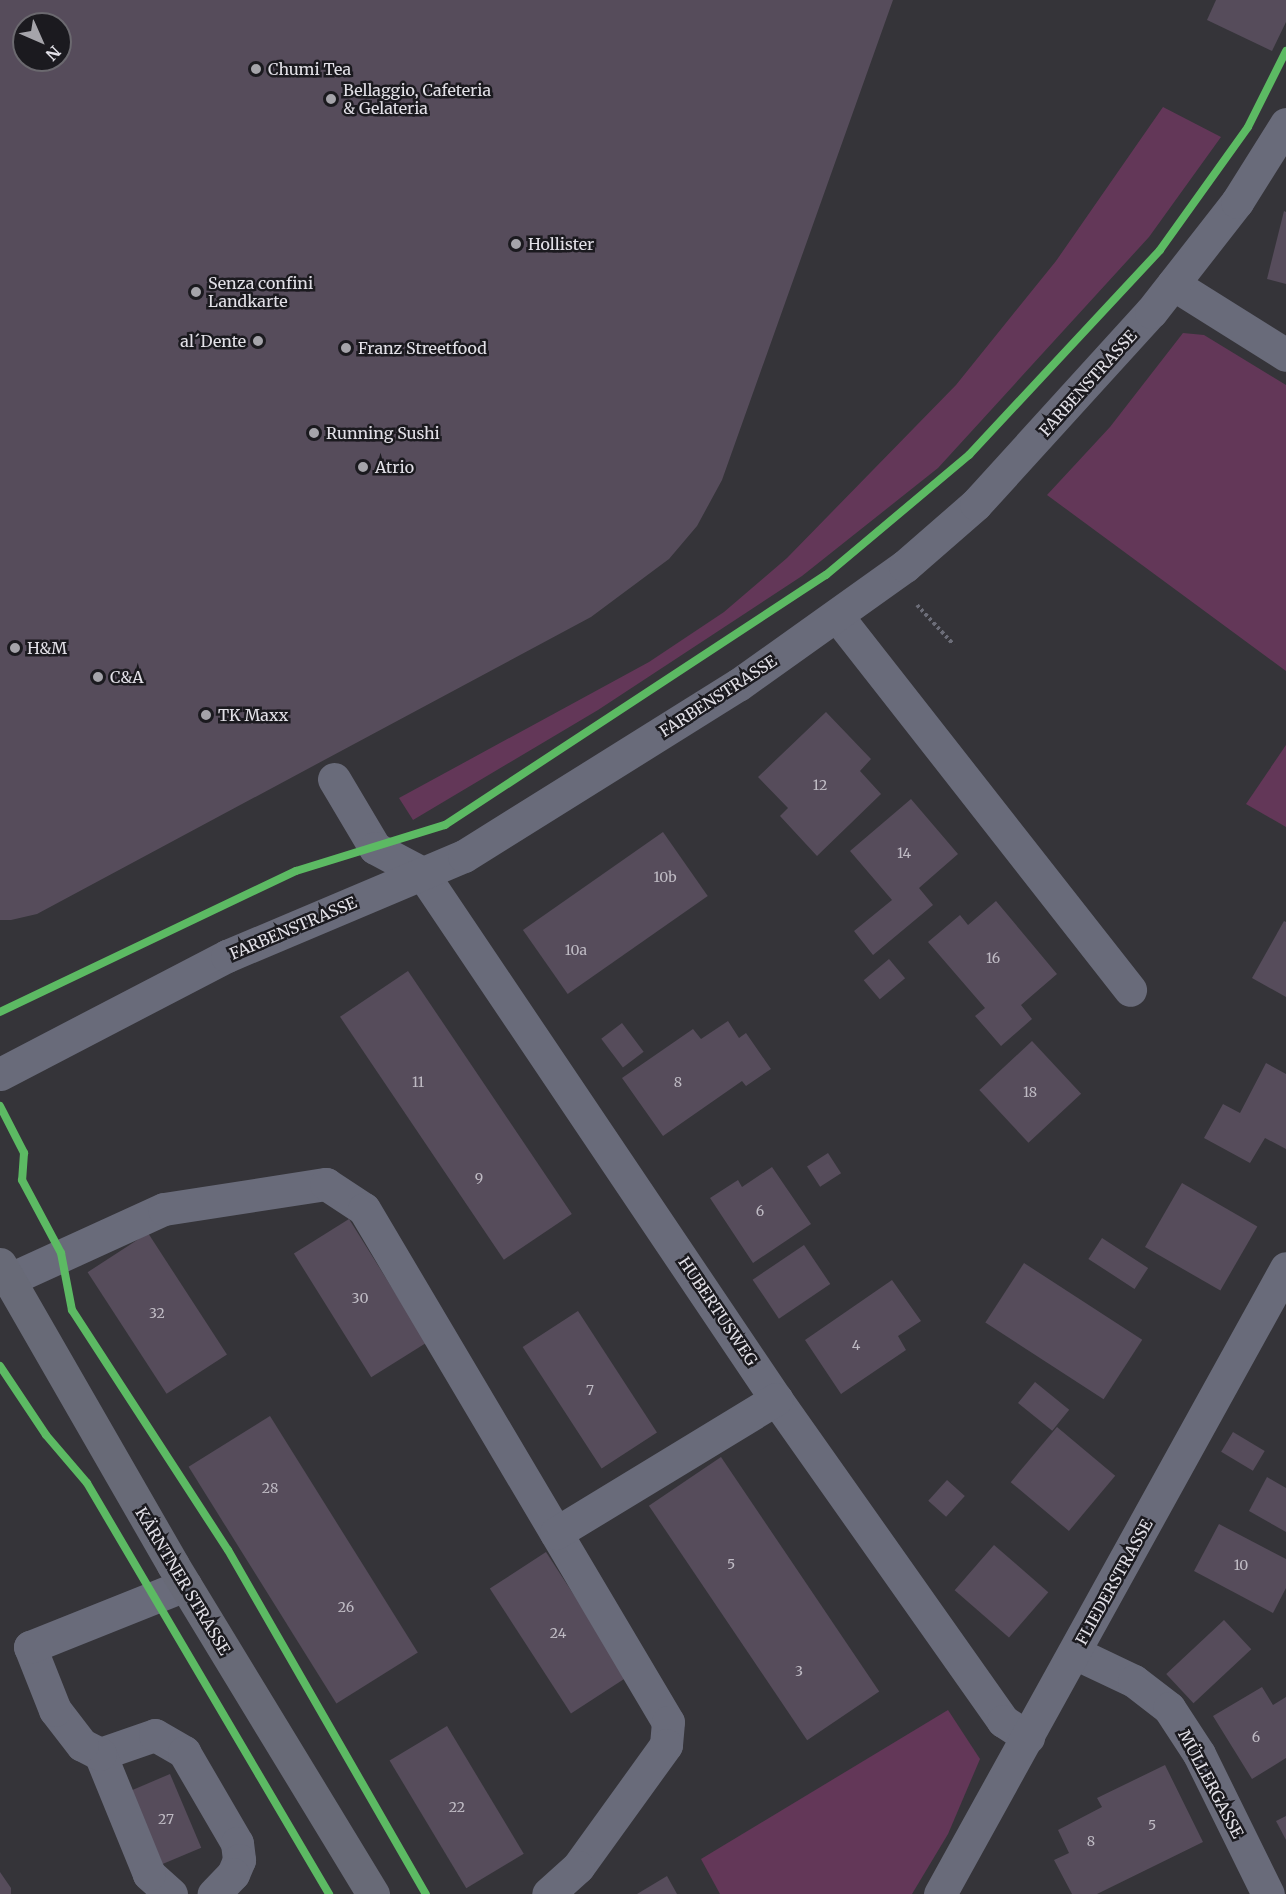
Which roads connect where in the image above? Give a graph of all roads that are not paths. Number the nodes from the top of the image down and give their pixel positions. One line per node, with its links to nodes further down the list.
1 (1286, 124): 2 (street, FARBENSTRASSE)
2 (1173, 284): 3 (street); 4 (street, FARBENSTRASSE)
3 (1286, 355)
4 (837, 616): 6 (street, FARBENSTRASSE); 7 (street)
5 (334, 779): 6 (street)
6 (422, 873): 8 (street, FARBENSTRASSE); 11 (street, HUBERTUSWEG)
7 (1130, 990)
8 (0, 1074)
9 (1286, 1268): 14 (street, FLIEDERSTRASSE)
10 (4, 1272): 12 (street); 13 (main road, KÄRNTNER STRASSE)
11 (777, 1399): 12 (street); 15 (street, HUBERTUSWEG)
12 (556, 1533): 20 (street)
13 (185, 1585): 16 (street); 19 (main road, KÄRNTNER STRASSE)
14 (1075, 1653): 15 (street, FLIEDERSTRASSE); 22 (street, MÜLLERGASSE)
15 (1028, 1737): 21 (street, FLIEDERSTRASSE)
16 (100, 1754): 17 (street); 18 (street)
17 (171, 1894)
18 (214, 1894)
19 (373, 1894)
20 (548, 1894)
21 (940, 1894)
22 (1268, 1894)

